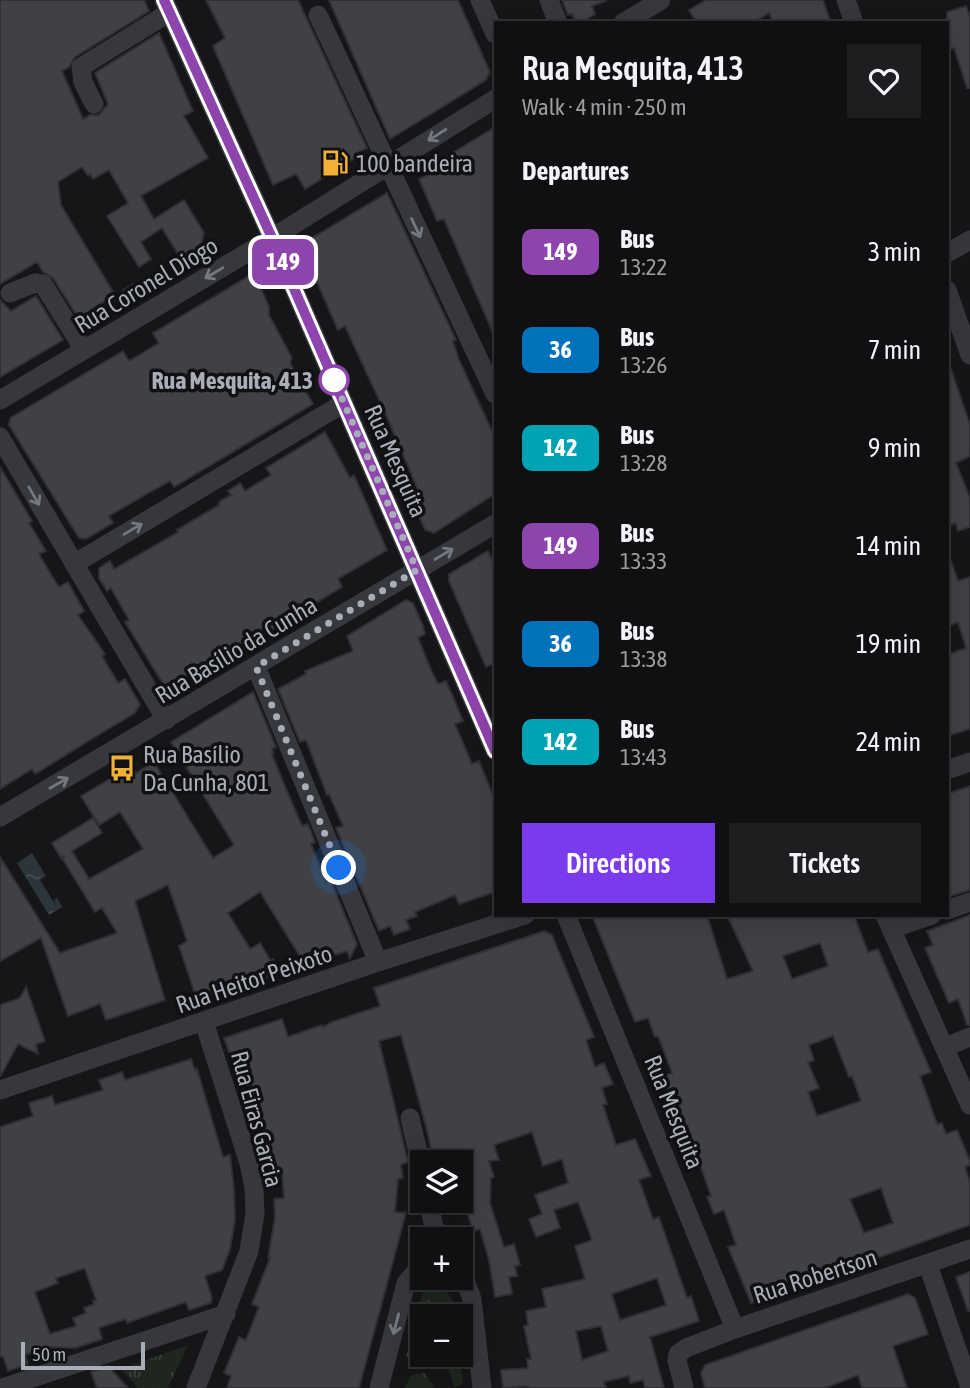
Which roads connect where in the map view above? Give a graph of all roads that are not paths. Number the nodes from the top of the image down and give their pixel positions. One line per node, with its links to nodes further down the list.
1 (480, 0): 10 (street)
2 (549, 0): 8 (street)
3 (661, 0): 7 (street)
4 (846, 0): 9 (street)
5 (167, 6): 12 (street); 14 (street, Rua Mesquita)
6 (318, 15): 13 (street)
7 (635, 19)
8 (557, 21)
9 (853, 21)
10 (494, 32)
11 (494, 100): 13 (street, Rua Coronel Diogo, one-way to 13)
12 (94, 104)
13 (387, 166): 14 (street, Rua Coronel Diogo); 21 (street, one-way to 21)
14 (272, 238): 19 (street, Rua Coronel Diogo, one-way to 19); 23 (street, Rua Mesquita)
15 (970, 240): 16 (street)
16 (949, 252)
17 (10, 293): 19 (street)
18 (949, 296): 20 (street)
19 (84, 350): 22 (street, Rua Coronel Diogo)
20 (970, 355)
21 (494, 392)
22 (0, 400)
23 (344, 403): 26 (street, one-way to 23); 27 (street, Rua Mesquita)
24 (0, 437): 26 (street, one-way to 26)
25 (494, 525): 27 (street, Rua Basílio da Cunha, one-way to 25)
26 (74, 564): 29 (street)
27 (417, 570): 28 (street, Rua Basílio da Cunha); 30 (street, Rua Mesquita)
28 (256, 667): 29 (street, Rua Basílio da Cunha); 40 (street)
29 (166, 720): 33 (street, Rua Basílio da Cunha, one-way to 29)
30 (494, 749)
31 (970, 762): 32 (street)
32 (949, 769)
33 (0, 817)
34 (970, 902): 35 (street)
35 (949, 909)
36 (519, 917): 40 (street, Rua Heitor Peixoto)
37 (567, 917): 53 (street, Rua Mesquita)
38 (919, 917): 39 (street)
39 (888, 922): 43 (street)
40 (377, 962): 41 (street, Rua Heitor Peixoto)
41 (204, 1022): 44 (street, Rua Heitor Peixoto); 52 (street, Rua Eiras Garcia)
42 (970, 1037): 43 (street)
43 (945, 1047): 45 (street)
44 (0, 1090)
45 (970, 1105)
46 (410, 1118): 47 (street)
47 (417, 1150)
48 (970, 1249): 49 (street, Rua Robertson)
49 (928, 1265): 53 (street, Rua Robertson); 54 (street)
50 (410, 1279): 57 (street, one-way to 57)
51 (469, 1290): 58 (street)
52 (226, 1314): 55 (street); 56 (street, Rua Eiras Garcia)
53 (735, 1329): 59 (street, Rua Robertson)
54 (970, 1387)
55 (2, 1388)
56 (196, 1388)
57 (379, 1388)
58 (482, 1388)
59 (684, 1388)

